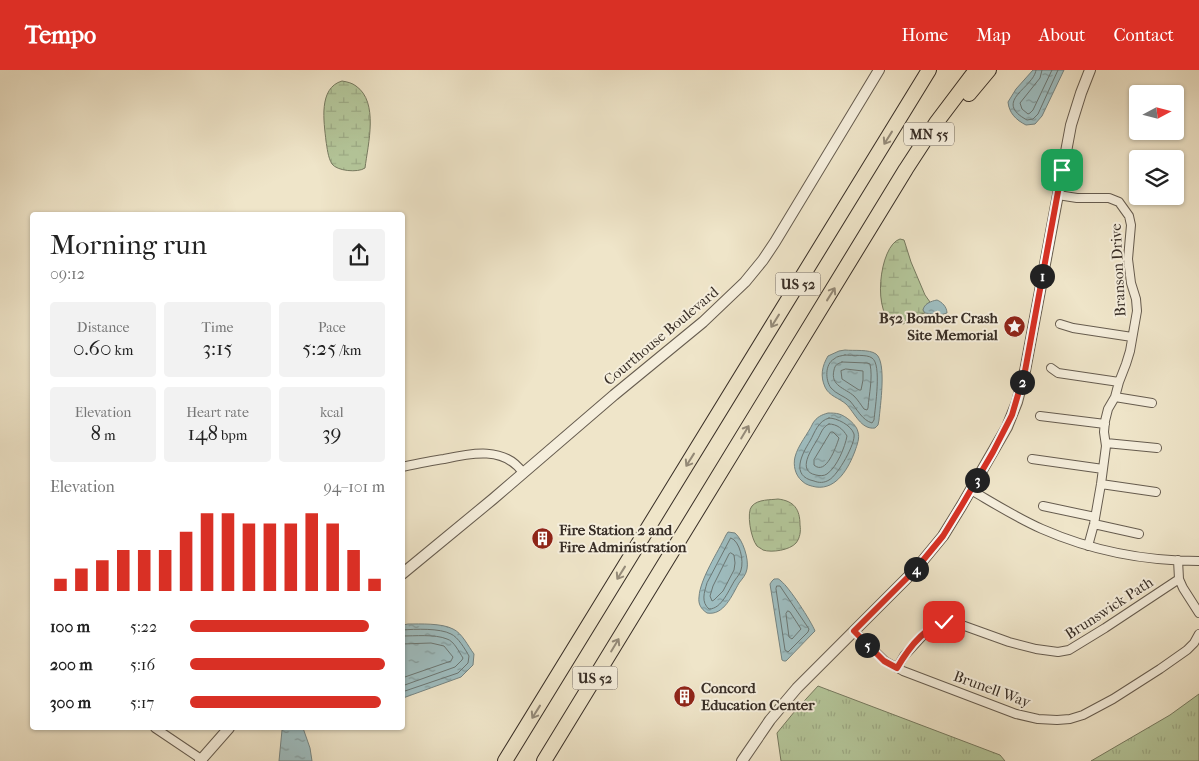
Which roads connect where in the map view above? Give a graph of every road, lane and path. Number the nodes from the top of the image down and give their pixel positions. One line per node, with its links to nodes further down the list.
1 (879, 70): 21 (street, Courthouse Boulevard)
2 (976, 70): 7 (highway, MN 55)
3 (989, 70): 7 (highway, US 52)
4 (1090, 70): 6 (street)
5 (927, 74): 40 (highway, US 52, one-way to 40)
6 (1058, 195): 9 (street, Branson Drive); 23 (street)
7 (887, 202): 41 (highway, US 52, one-way to 7)
8 (1060, 324): 9 (street)
9 (1132, 337): 11 (street, Branson Drive)
10 (1051, 368): 11 (street)
11 (1119, 382): 12 (street, Branson Drive)
12 (1115, 397): 13 (street); 15 (street, Branson Drive)
13 (1152, 403)
14 (1040, 416): 15 (street)
15 (1105, 424): 16 (street, Branson Drive)
16 (1106, 443): 17 (street); 20 (street, Branson Drive)
17 (1157, 448)
18 (1032, 459): 20 (street)
19 (405, 466): 21 (street)
20 (1103, 469): 22 (street, Branson Drive)
21 (523, 473): 31 (street, Courthouse Boulevard)
22 (1101, 484): 24 (street); 26 (street, Branson Drive)
23 (971, 490): 28 (street); 34 (street)
24 (1156, 492)
25 (1043, 506): 26 (street)
26 (1094, 520): 27 (street); 28 (street, Branson Drive)
27 (1139, 534)
28 (1088, 546): 29 (street)
29 (1178, 560): 30 (street); 32 (street)
30 (1199, 561)
31 (405, 571)
32 (1179, 579): 33 (street); 36 (street, Brunswick Path)
33 (1199, 613)
34 (854, 631): 36 (street, Brunell Way); 42 (street)
35 (1199, 634): 36 (street, Brunell Way)
36 (897, 668)
37 (158, 730): 39 (street)
38 (227, 730): 39 (street)
39 (202, 761)
40 (505, 761)
41 (544, 761)
42 (742, 761)

